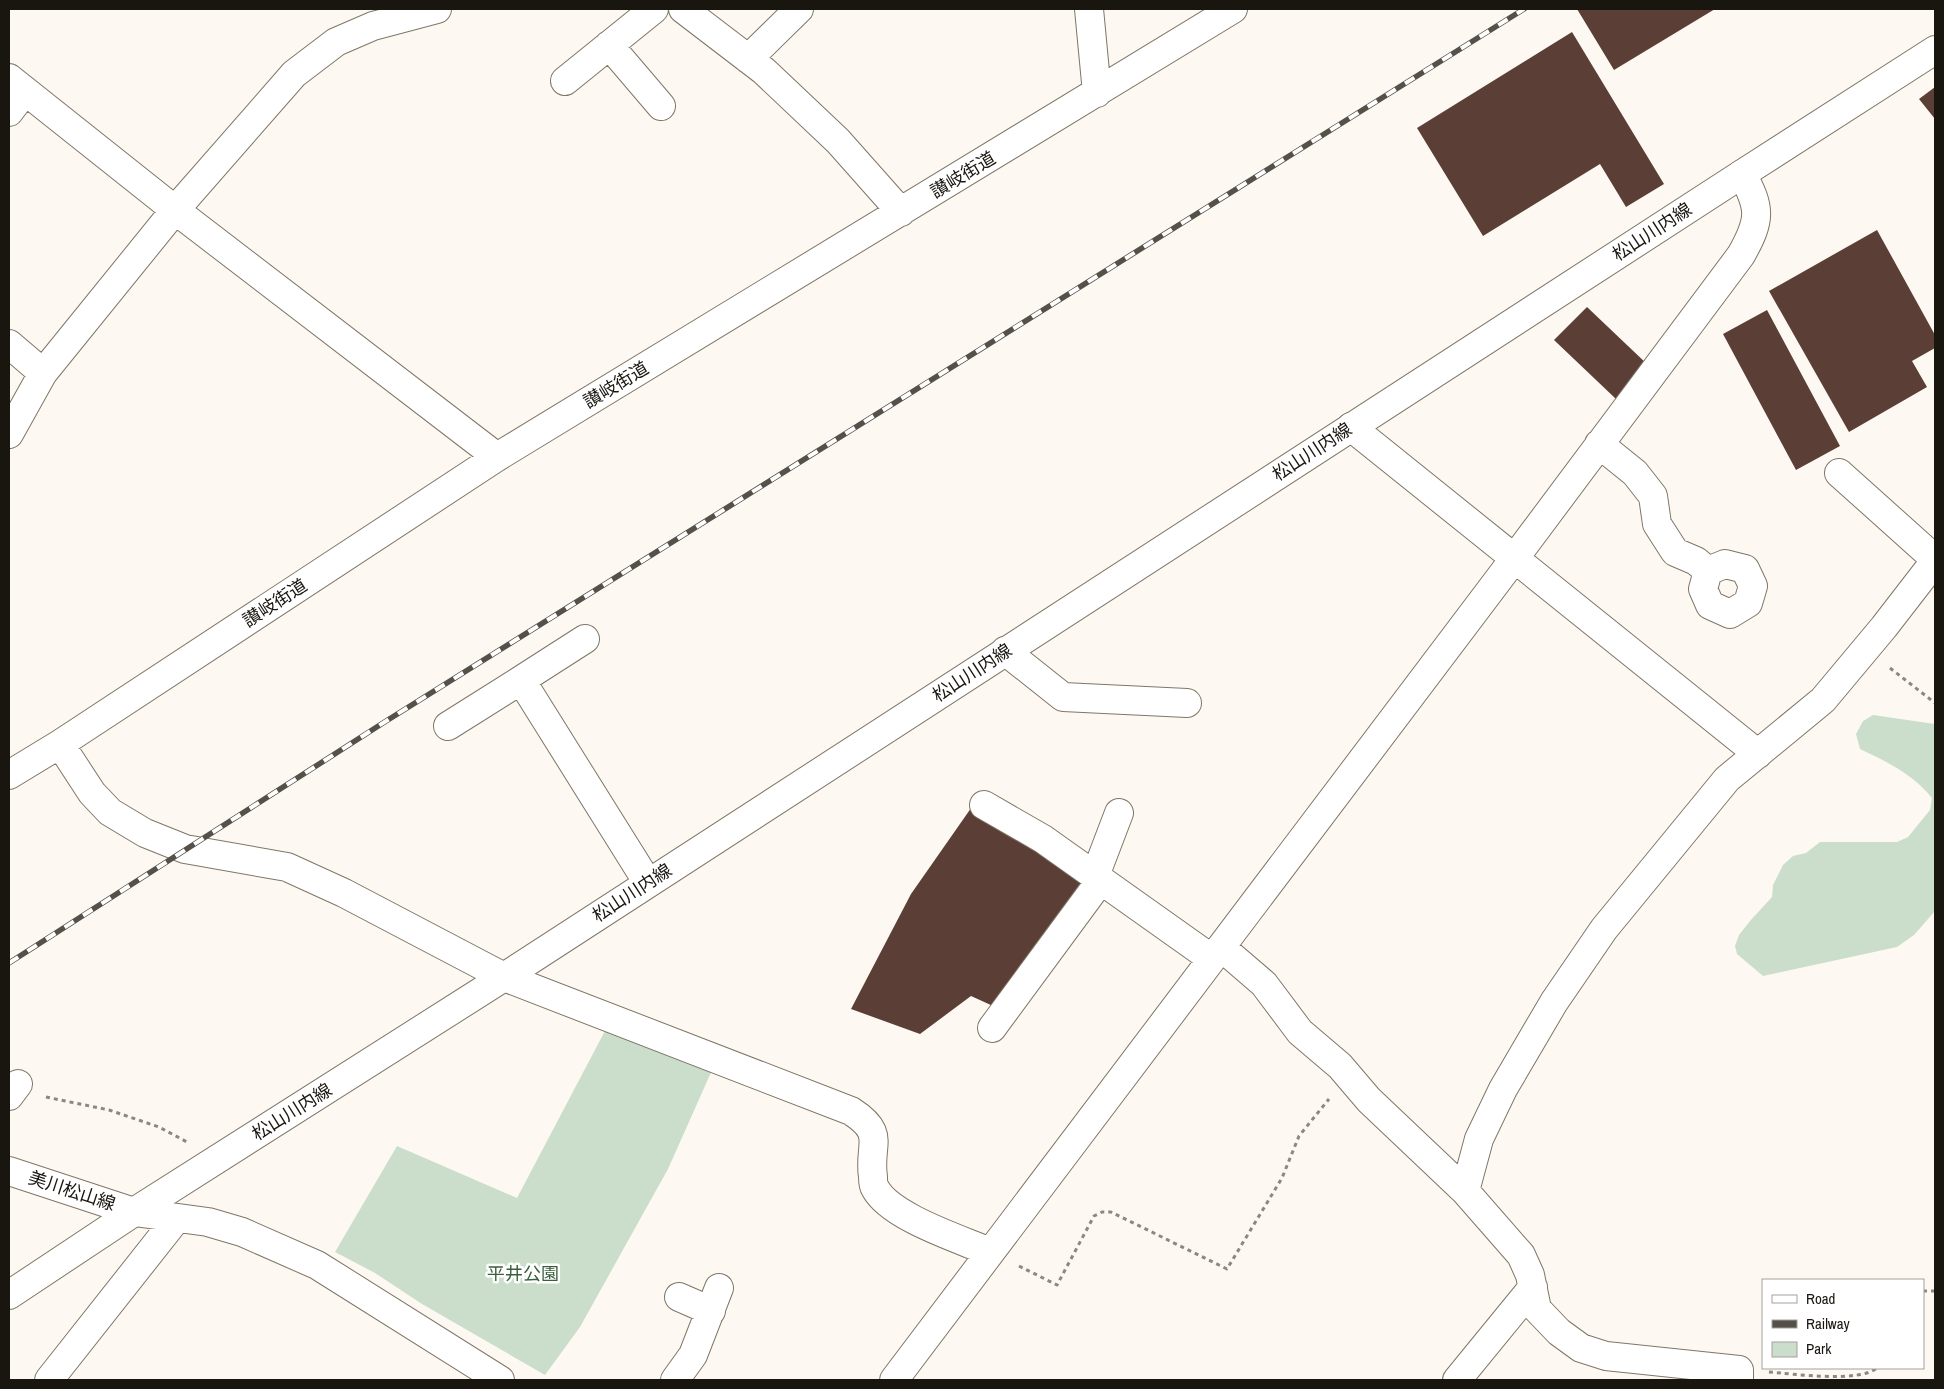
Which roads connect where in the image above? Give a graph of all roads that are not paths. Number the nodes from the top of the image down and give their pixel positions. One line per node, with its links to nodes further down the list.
1 (437, 9): 15 (street)
2 (654, 9): 7 (street)
3 (683, 9): 9 (street)
4 (799, 9): 9 (street)
5 (1089, 9): 11 (street)
6 (1233, 9): 11 (street, 讃岐街道)
7 (609, 45): 10 (street); 13 (street)
8 (1935, 50): 14 (street, 松山川内線)
9 (748, 59): 16 (street)
10 (565, 81)
11 (1097, 93): 16 (street, 讃岐街道)
12 (14, 94): 15 (street)
13 (661, 106)
14 (1742, 174): 19 (street, 松山川内線); 21 (street)
15 (175, 210): 18 (street); 22 (street)
16 (901, 212): 22 (street, 讃岐街道)
17 (9, 344): 18 (street)
18 (43, 373): 20 (street)
19 (1351, 427): 24 (street); 28 (street, 松山川内線)
20 (9, 434)
21 (1599, 444): 24 (street); 26 (street)
22 (497, 457): 32 (street, 讃岐街道)
23 (1839, 473): 25 (street)
24 (1514, 559): 33 (street); 39 (street)
25 (1935, 560): 33 (street)
26 (1708, 571)
27 (585, 639): 29 (street)
28 (1005, 652): 30 (street); 38 (street, 松山川内線)
29 (521, 680): 31 (street); 38 (street)
30 (1187, 704)
31 (448, 726)
32 (60, 744): 34 (street, 讃岐街道); 40 (street)
33 (1758, 754): 43 (street)
34 (9, 775)
35 (984, 805): 37 (street)
36 (1119, 812): 37 (street)
37 (1098, 878): 39 (street); 41 (street)
38 (648, 883): 40 (street, 松山川内線)
39 (1216, 953): 43 (street); 46 (street)
40 (504, 977): 44 (street, 松山川内線); 46 (street)
41 (992, 1028)
42 (9, 1171): 44 (street, 美川松山線)
43 (1465, 1191): 47 (street)
44 (134, 1212): 45 (street, 美川松山線); 48 (street, 松山川内線)
45 (177, 1218): 51 (street); 52 (street, 美川松山線)
46 (990, 1252): 54 (street)
47 (1533, 1287): 50 (street); 55 (street)
48 (9, 1295)
49 (679, 1297): 53 (street)
50 (1739, 1375)
51 (49, 1380)
52 (500, 1380)
53 (675, 1380)
54 (894, 1380)
55 (1457, 1380)

